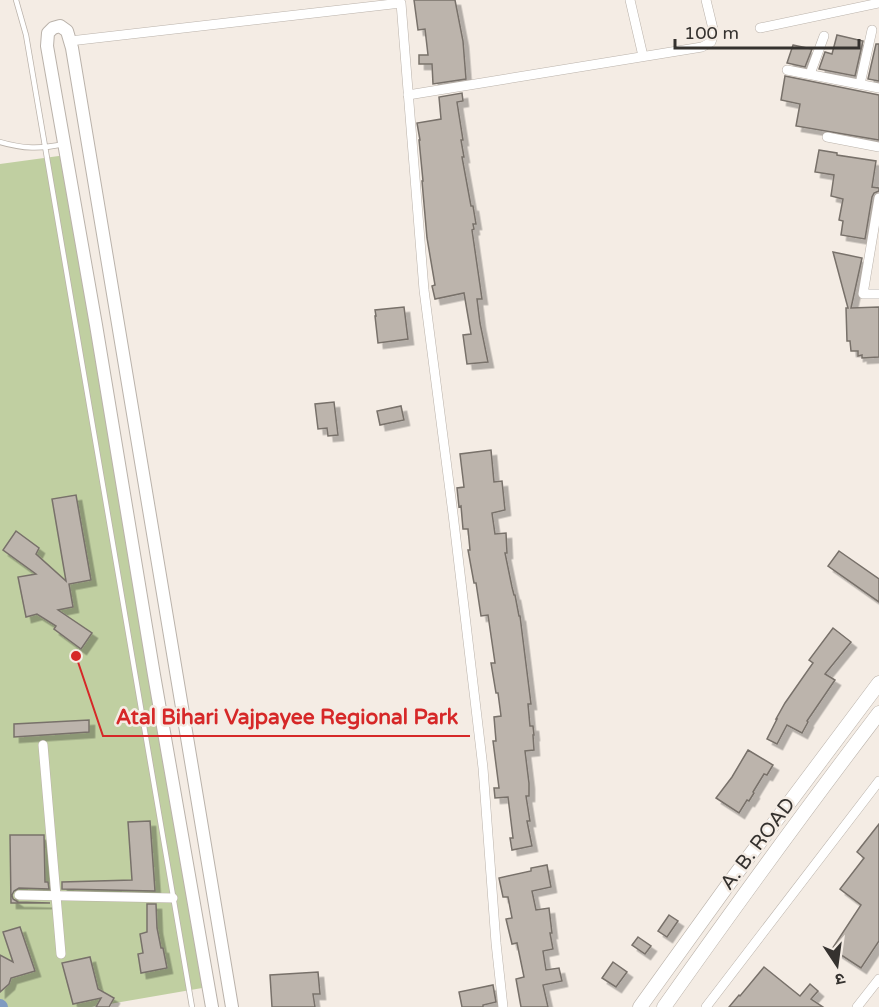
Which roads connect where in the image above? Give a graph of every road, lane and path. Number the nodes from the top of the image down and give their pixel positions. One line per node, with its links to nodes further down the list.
1 (16, 0): 24 (lane)
2 (327, 0): 7 (street)
3 (630, 0): 12 (street)
4 (706, 0): 12 (street)
5 (401, 2): 7 (street); 17 (street)
6 (879, 3): 8 (street)
7 (328, 11): 11 (street)
8 (760, 28)
9 (872, 30): 15 (street)
10 (824, 36): 14 (street)
11 (70, 41): 20 (street); 38 (street)
12 (643, 56): 17 (street)
13 (787, 70): 14 (street)
14 (810, 74): 15 (street)
15 (861, 84): 16 (street)
16 (879, 87)
17 (408, 95): 39 (street)
18 (827, 137): 22 (street)
19 (0, 142): 21 (lane)
20 (64, 144): 24 (lane); 37 (street)
21 (8, 145): 23 (lane); 24 (lane)
22 (879, 147)
23 (0, 148)
24 (45, 148): 33 (lane)
25 (879, 198): 26 (street)
26 (879, 294)
27 (879, 683): 40 (main road, A. B. ROAD)
28 (879, 713): 41 (main road, A. B. ROAD)
29 (43, 745): 32 (street)
30 (879, 781): 42 (street)
31 (19, 895): 32 (street)
32 (56, 896): 33 (street); 34 (street)
33 (173, 898): 36 (lane)
34 (61, 954)
35 (879, 979): 43 (street)
36 (192, 1007)
37 (212, 1007)
38 (232, 1007)
39 (503, 1007)
40 (640, 1007)
41 (664, 1007)
42 (706, 1007)
43 (857, 1007)

